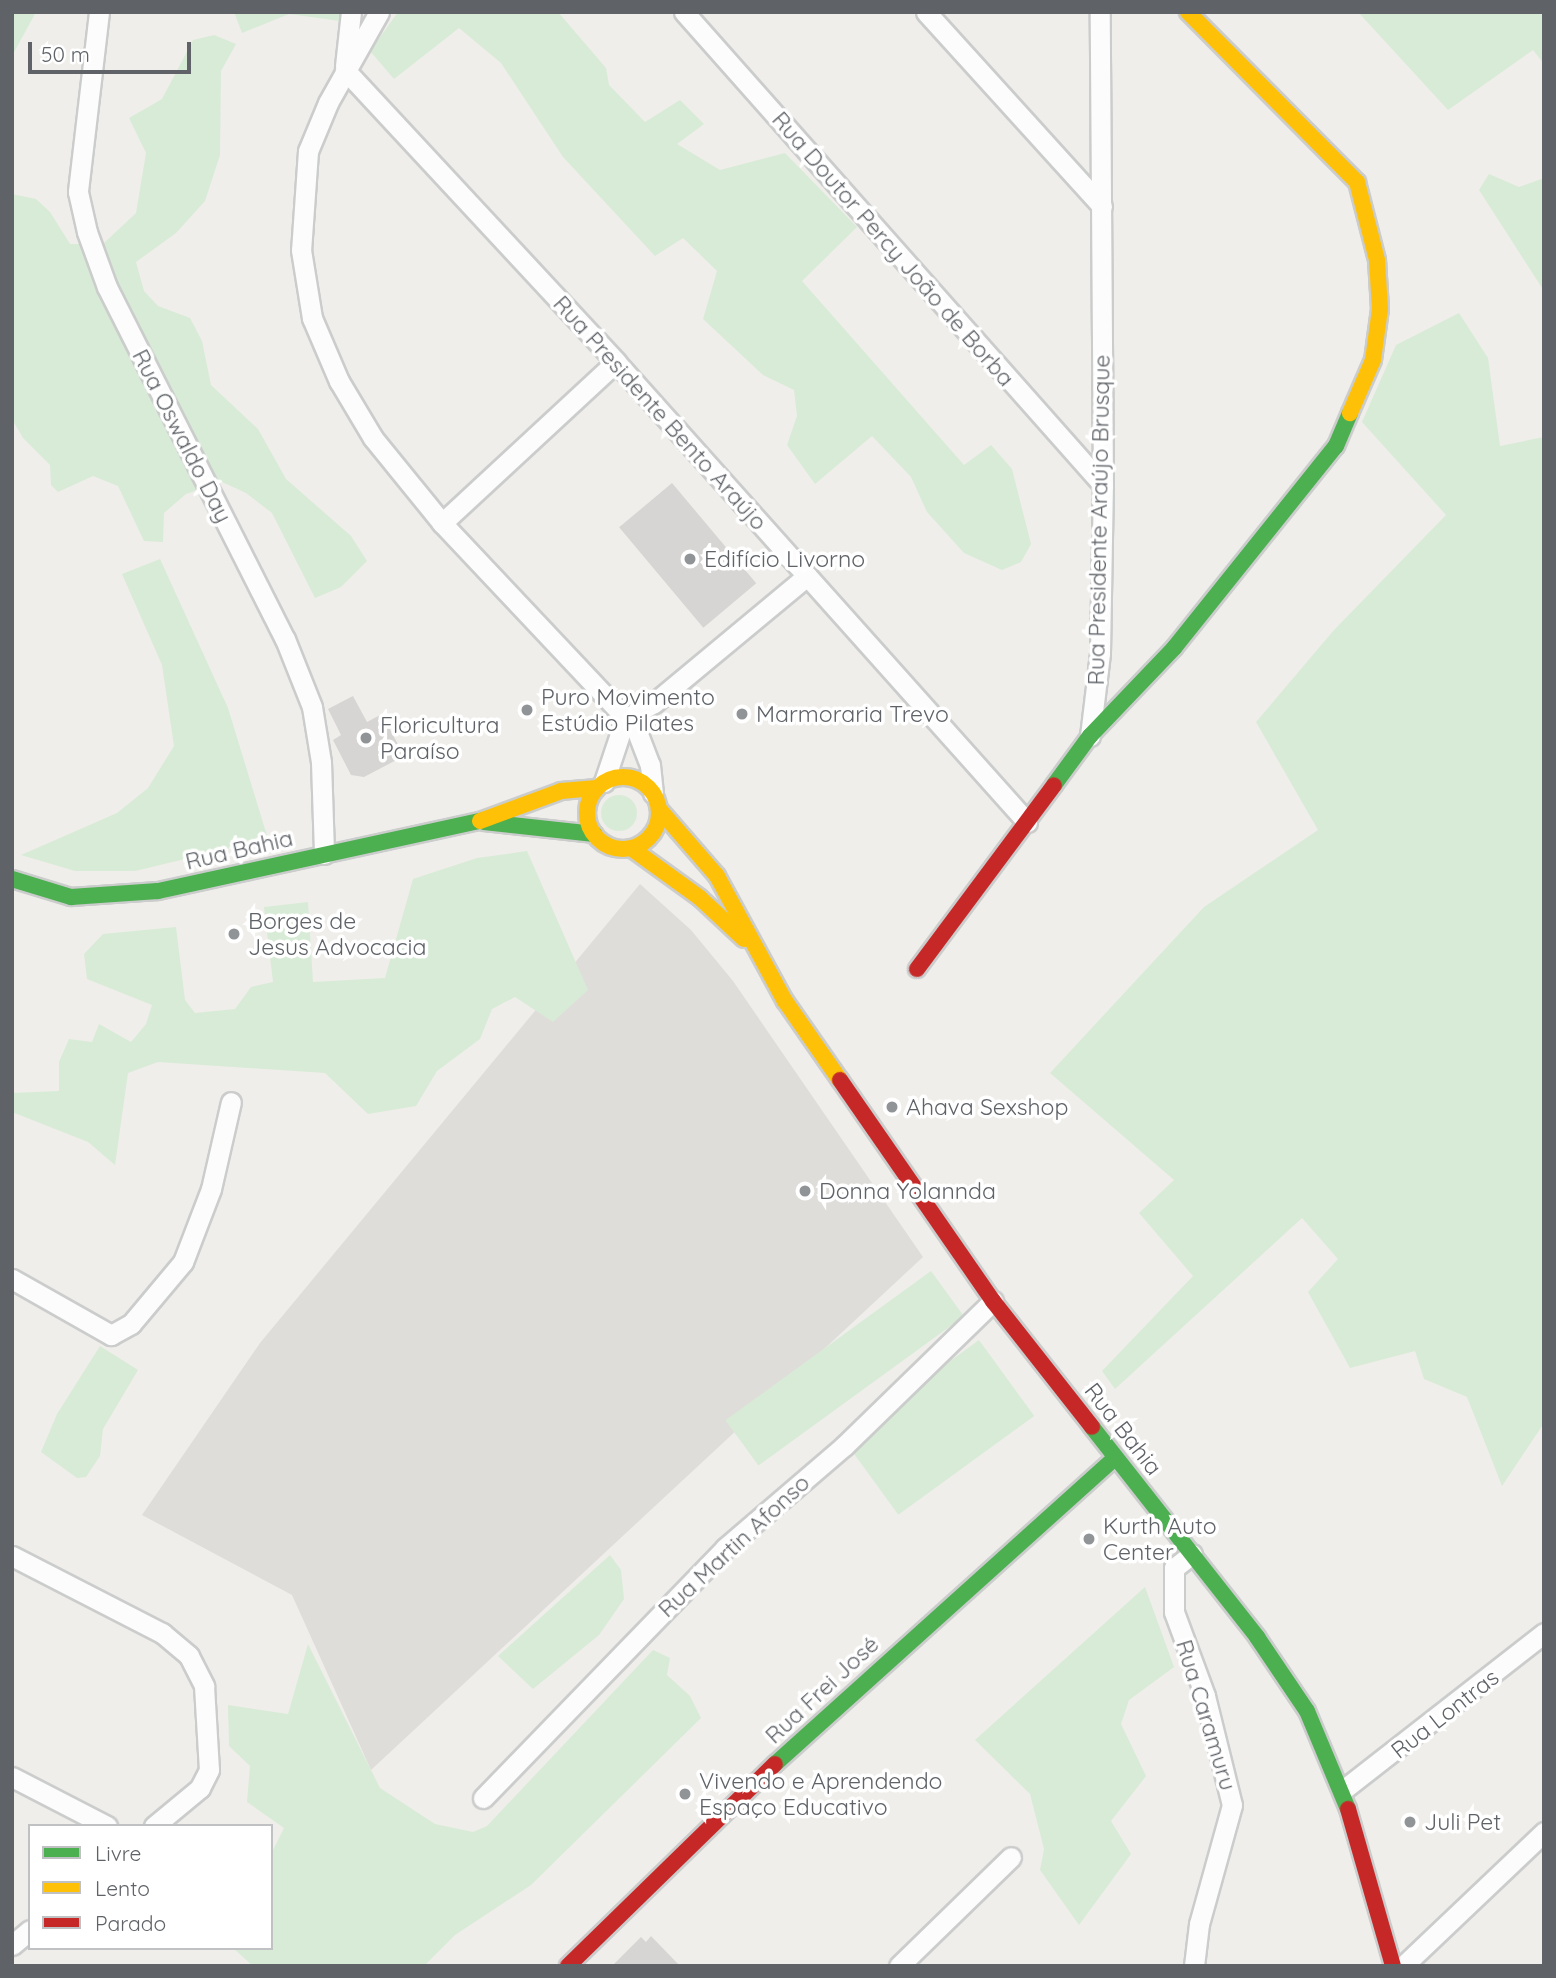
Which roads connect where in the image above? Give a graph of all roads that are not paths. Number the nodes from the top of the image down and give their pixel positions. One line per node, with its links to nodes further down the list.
1 (99, 12): 22 (street, Rua Oswaldo Day)
2 (351, 12): 8 (street)
3 (379, 12): 8 (street)
4 (684, 12): 11 (street, Rua Doutor Percy João de Borba)
5 (926, 12): 9 (street)
6 (1100, 12): 9 (street, Rua Presidente Araújo Brusque)
7 (1188, 12): 15 (main road)
8 (345, 70): 10 (street, Rua Presidente Bento Araújo); 12 (street)
9 (1102, 206): 11 (street, Rua Presidente Araújo Brusque)
10 (616, 362): 12 (street); 13 (street, Rua Presidente Bento Araújo)
11 (1103, 485): 15 (street, Rua Presidente Araújo Brusque)
12 (442, 523): 14 (street)
13 (807, 576): 14 (street); 19 (street, Rua Presidente Bento Araújo)
14 (625, 719): 16 (street); 17 (street)
15 (1090, 737): 19 (main road, Rua Presidente Araújo Brusque)
16 (601, 785): 17 (main road); 18 (main road, Rua Bahia); 20 (main road)
17 (656, 801): 21 (main road); 24 (main road, Rua Bahia)
18 (476, 822): 20 (main road, Rua Bahia); 22 (main road, Rua Bahia)
19 (1027, 822): 25 (main road, Rua Presidente Araújo Brusque)
20 (594, 834): 21 (main road)
21 (631, 848): 24 (main road, Rua Bahia)
22 (324, 854): 23 (main road, Rua Bahia)
23 (12, 879)
24 (754, 950): 28 (main road, Rua Bahia)
25 (916, 969)
26 (231, 1101): 27 (street)
27 (12, 1279)
28 (993, 1301): 29 (main road, Rua Bahia); 35 (street, Rua Martin Afonso)
29 (1115, 1458): 30 (main road, Rua Bahia); 42 (main road, Rua Frei José)
30 (1192, 1554): 34 (main road, Rua Bahia); 44 (street, Rua Caramuru)
31 (12, 1556): 37 (street)
32 (1544, 1633): 34 (street, Rua Lontras)
33 (12, 1777): 36 (street)
34 (1343, 1790): 45 (main road, Rua Bahia)
35 (483, 1798)
36 (103, 1824)
37 (156, 1824)
38 (1544, 1832): 46 (street)
39 (1011, 1857): 43 (street)
40 (28, 1932): 41 (street)
41 (12, 1945)
42 (568, 1966)
43 (899, 1966)
44 (1194, 1966)
45 (1393, 1966)
46 (1403, 1966)

